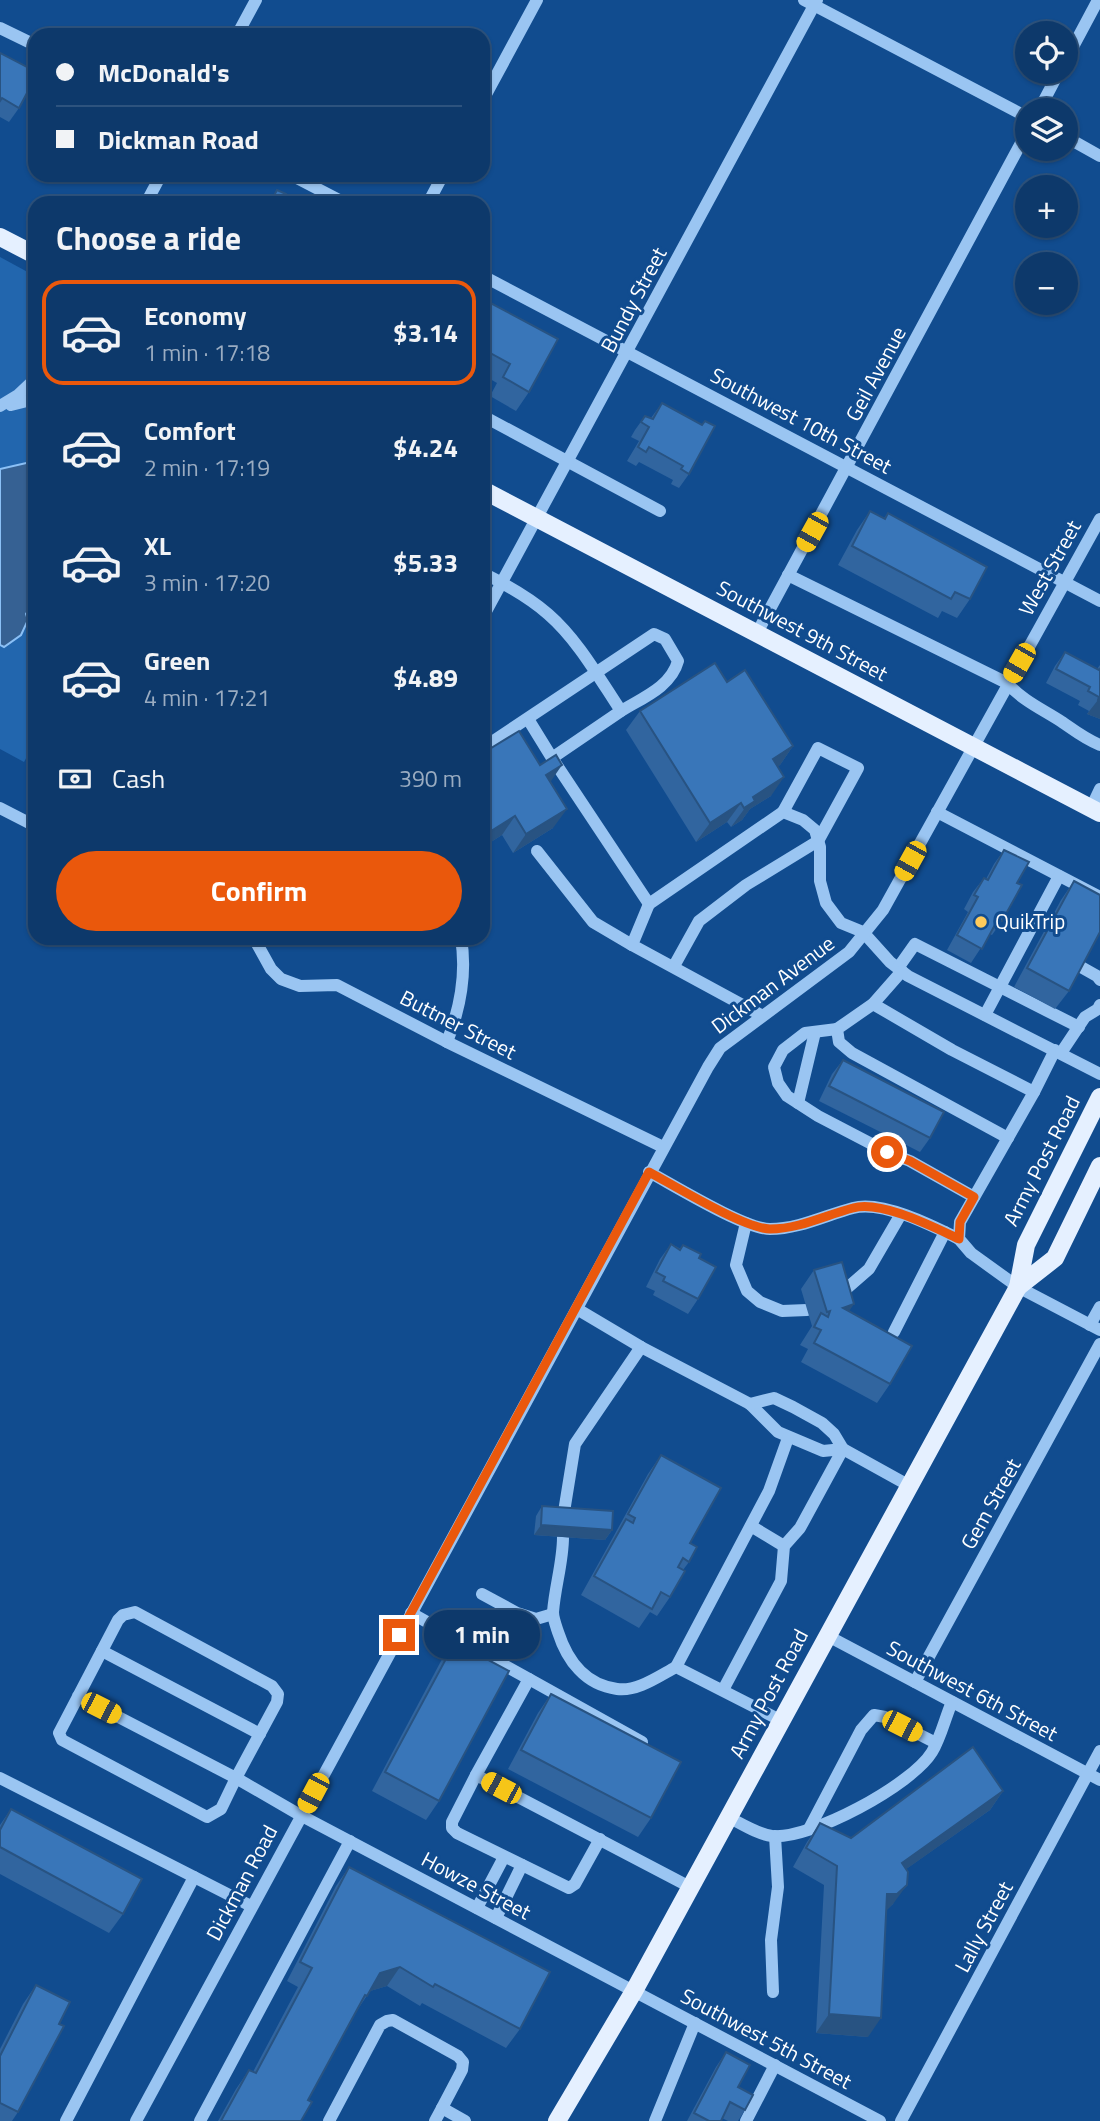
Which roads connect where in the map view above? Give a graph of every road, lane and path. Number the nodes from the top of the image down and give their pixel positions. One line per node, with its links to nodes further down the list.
1 (256, 0): 6 (street)
2 (537, 0): 9 (street)
3 (1098, 0): 7 (street)
4 (812, 2): 10 (street); 19 (street, Bundy Street)
5 (0, 28): 8 (street)
6 (241, 28)
7 (1078, 38)
8 (28, 42)
9 (490, 87)
10 (1015, 111)
11 (1078, 144): 13 (street)
12 (1015, 154): 25 (street, Geil Avenue)
13 (1100, 156)
14 (304, 182): 15 (street)
15 (332, 196)
16 (0, 237): 17 (main road)
17 (28, 251)
18 (490, 280): 19 (street, Southwest 10th Street)
19 (628, 352): 24 (street, Bundy Street); 25 (street, Southwest 10th Street)
20 (28, 386): 22 (street)
21 (28, 400): 22 (street)
22 (0, 407)
23 (490, 420): 24 (street)
24 (569, 461): 27 (street); 28 (street, Bundy Street)
25 (848, 468): 30 (street, Geil Avenue); 32 (street, Southwest 10th Street)
26 (490, 494): 28 (main road, Southwest 9th Street)
27 (660, 511)
28 (538, 519): 33 (street, Bundy Street); 36 (main road, Southwest 9th Street)
29 (1100, 519): 32 (street, West Street)
30 (788, 575): 36 (street, Geil Avenue); 38 (street)
31 (490, 577): 33 (street)
32 (1066, 582): 34 (street, Southwest 10th Street); 38 (street, West Street)
33 (502, 583): 35 (street, Bundy Street); 37 (street)
34 (1100, 601)
35 (490, 604)
36 (757, 633): 43 (main road, Southwest 9th Street)
37 (596, 673): 39 (street); 39 (street); 40 (street)
38 (1007, 683): 42 (street); 43 (street, West Street)
39 (621, 711): 44 (street)
40 (528, 719): 41 (street); 44 (street)
41 (490, 743)
42 (1100, 746)
43 (973, 747): 47 (main road, Southwest 9th Street); 49 (street, Dickman Avenue)
44 (552, 758): 55 (street)
45 (1100, 789): 47 (street)
46 (0, 808): 50 (street)
47 (1095, 810)
48 (783, 812): 51 (street); 51 (street); 55 (street)
49 (937, 812): 53 (street); 56 (street, Dickman Avenue)
50 (28, 822)
51 (818, 841): 56 (street); 60 (street)
52 (537, 851): 59 (street)
53 (1059, 876): 54 (street); 64 (street)
54 (1100, 897)
55 (649, 904): 59 (street)
56 (863, 932): 62 (street); 67 (street, Dickman Avenue)
57 (258, 945): 72 (street, Buttner Street)
58 (461, 945): 72 (street)
59 (632, 945): 60 (street)
60 (674, 966): 67 (street)
61 (1081, 967): 63 (street)
62 (900, 969): 64 (street); 65 (street); 68 (street)
63 (1100, 980)
64 (1000, 988): 68 (street); 69 (street)
65 (873, 1004): 70 (street); 75 (street)
66 (1100, 1005): 69 (street)
67 (761, 1015): 79 (street, Dickman Avenue)
68 (985, 1015): 73 (street)
69 (1079, 1027): 73 (street)
70 (837, 1029): 71 (street); 78 (street)
71 (815, 1032): 77 (street); 77 (street)
72 (447, 1042): 79 (street, Buttner Street)
73 (1058, 1052): 74 (street); 75 (street)
74 (1100, 1074)
75 (1034, 1092): 78 (street)
76 (1100, 1097): 87 (main road, Army Post Road)
77 (798, 1102): 82 (street)
78 (1007, 1138): 82 (street)
79 (663, 1147): 81 (street, Dickman Road)
80 (1100, 1166): 87 (main road, Army Post Road)
81 (649, 1172): 84 (street); 90 (street, Dickman Road)
82 (974, 1197): 86 (street)
83 (901, 1214): 84 (street); 85 (street); 88 (street)
84 (746, 1223): 91 (street)
85 (945, 1232): 86 (street); 93 (street)
86 (959, 1239): 87 (street)
87 (1018, 1287): 92 (street); 99 (main road, Army Post Road)
88 (834, 1299)
89 (1100, 1307): 92 (street)
90 (577, 1309): 95 (street); 105 (street, Dickman Road)
91 (807, 1310)
92 (1095, 1328)
93 (894, 1332)
94 (1100, 1344): 111 (street, Gem Street)
95 (641, 1347): 96 (street); 100 (street)
96 (750, 1404): 97 (street); 98 (street)
97 (788, 1438): 98 (street); 101 (street)
98 (843, 1449): 99 (street); 103 (street)
99 (908, 1485): 107 (main road, Army Post Road)
100 (563, 1518)
101 (751, 1527): 103 (street); 109 (street)
102 (563, 1537): 106 (street)
103 (784, 1546): 112 (street)
104 (482, 1594): 106 (street)
105 (411, 1612): 110 (street); 125 (street, Dickman Road)
106 (552, 1614): 109 (street)
107 (826, 1635): 111 (street, Southwest 6th Street); 115 (main road, Army Post Road)
108 (102, 1651): 113 (street); 116 (street); 116 (street)
109 (677, 1667): 112 (street)
110 (529, 1679): 118 (street); 121 (street)
111 (915, 1682): 114 (street, Southwest 6th Street)
112 (723, 1689): 115 (street)
113 (78, 1696): 123 (street, Howze Street); 123 (street)
114 (952, 1702): 117 (street); 120 (street, Southwest 6th Street)
115 (780, 1720): 126 (main road, Army Post Road)
116 (260, 1734): 123 (street)
117 (936, 1743): 127 (street); 127 (street)
118 (658, 1751)
119 (1100, 1751): 120 (street, Lally Street)
120 (1087, 1774): 124 (street, Southwest 6th Street); 153 (street, Lally Street)
121 (476, 1775): 129 (street); 131 (street)
122 (0, 1778): 133 (street)
123 (236, 1778): 125 (street, Howze Street)
124 (1100, 1780)
125 (300, 1815): 130 (street, Howze Street); 135 (street, Dickman Road)
126 (728, 1817): 128 (street); 134 (main road, Army Post Road)
127 (808, 1829): 128 (street)
128 (775, 1836): 139 (street)
129 (600, 1839): 132 (street); 134 (street)
130 (350, 1841): 136 (street, Howze Street); 145 (street)
131 (505, 1857): 132 (street); 136 (street)
132 (522, 1866): 137 (street)
133 (194, 1877): 135 (street); 143 (street)
134 (690, 1887): 138 (main road, Army Post Road)
135 (251, 1906): 144 (street, Dickman Road)
136 (477, 1908): 137 (street, Howze Street)
137 (496, 1918): 138 (street, Howze Street)
138 (634, 1991): 140 (street, Southwest 5th Street); 149 (main road, Army Post Road)
139 (774, 1992)
140 (695, 2024): 141 (street, Southwest 5th Street); 150 (street)
141 (775, 2065): 151 (street); 152 (street, Southwest 5th Street)
142 (442, 2108): 146 (street); 147 (street); 148 (street)
143 (66, 2121)
144 (136, 2121)
145 (200, 2121)
146 (328, 2121)
147 (435, 2121)
148 (465, 2121)
149 (557, 2121)
150 (655, 2121)
151 (746, 2121)
152 (880, 2121)
153 (901, 2121)

